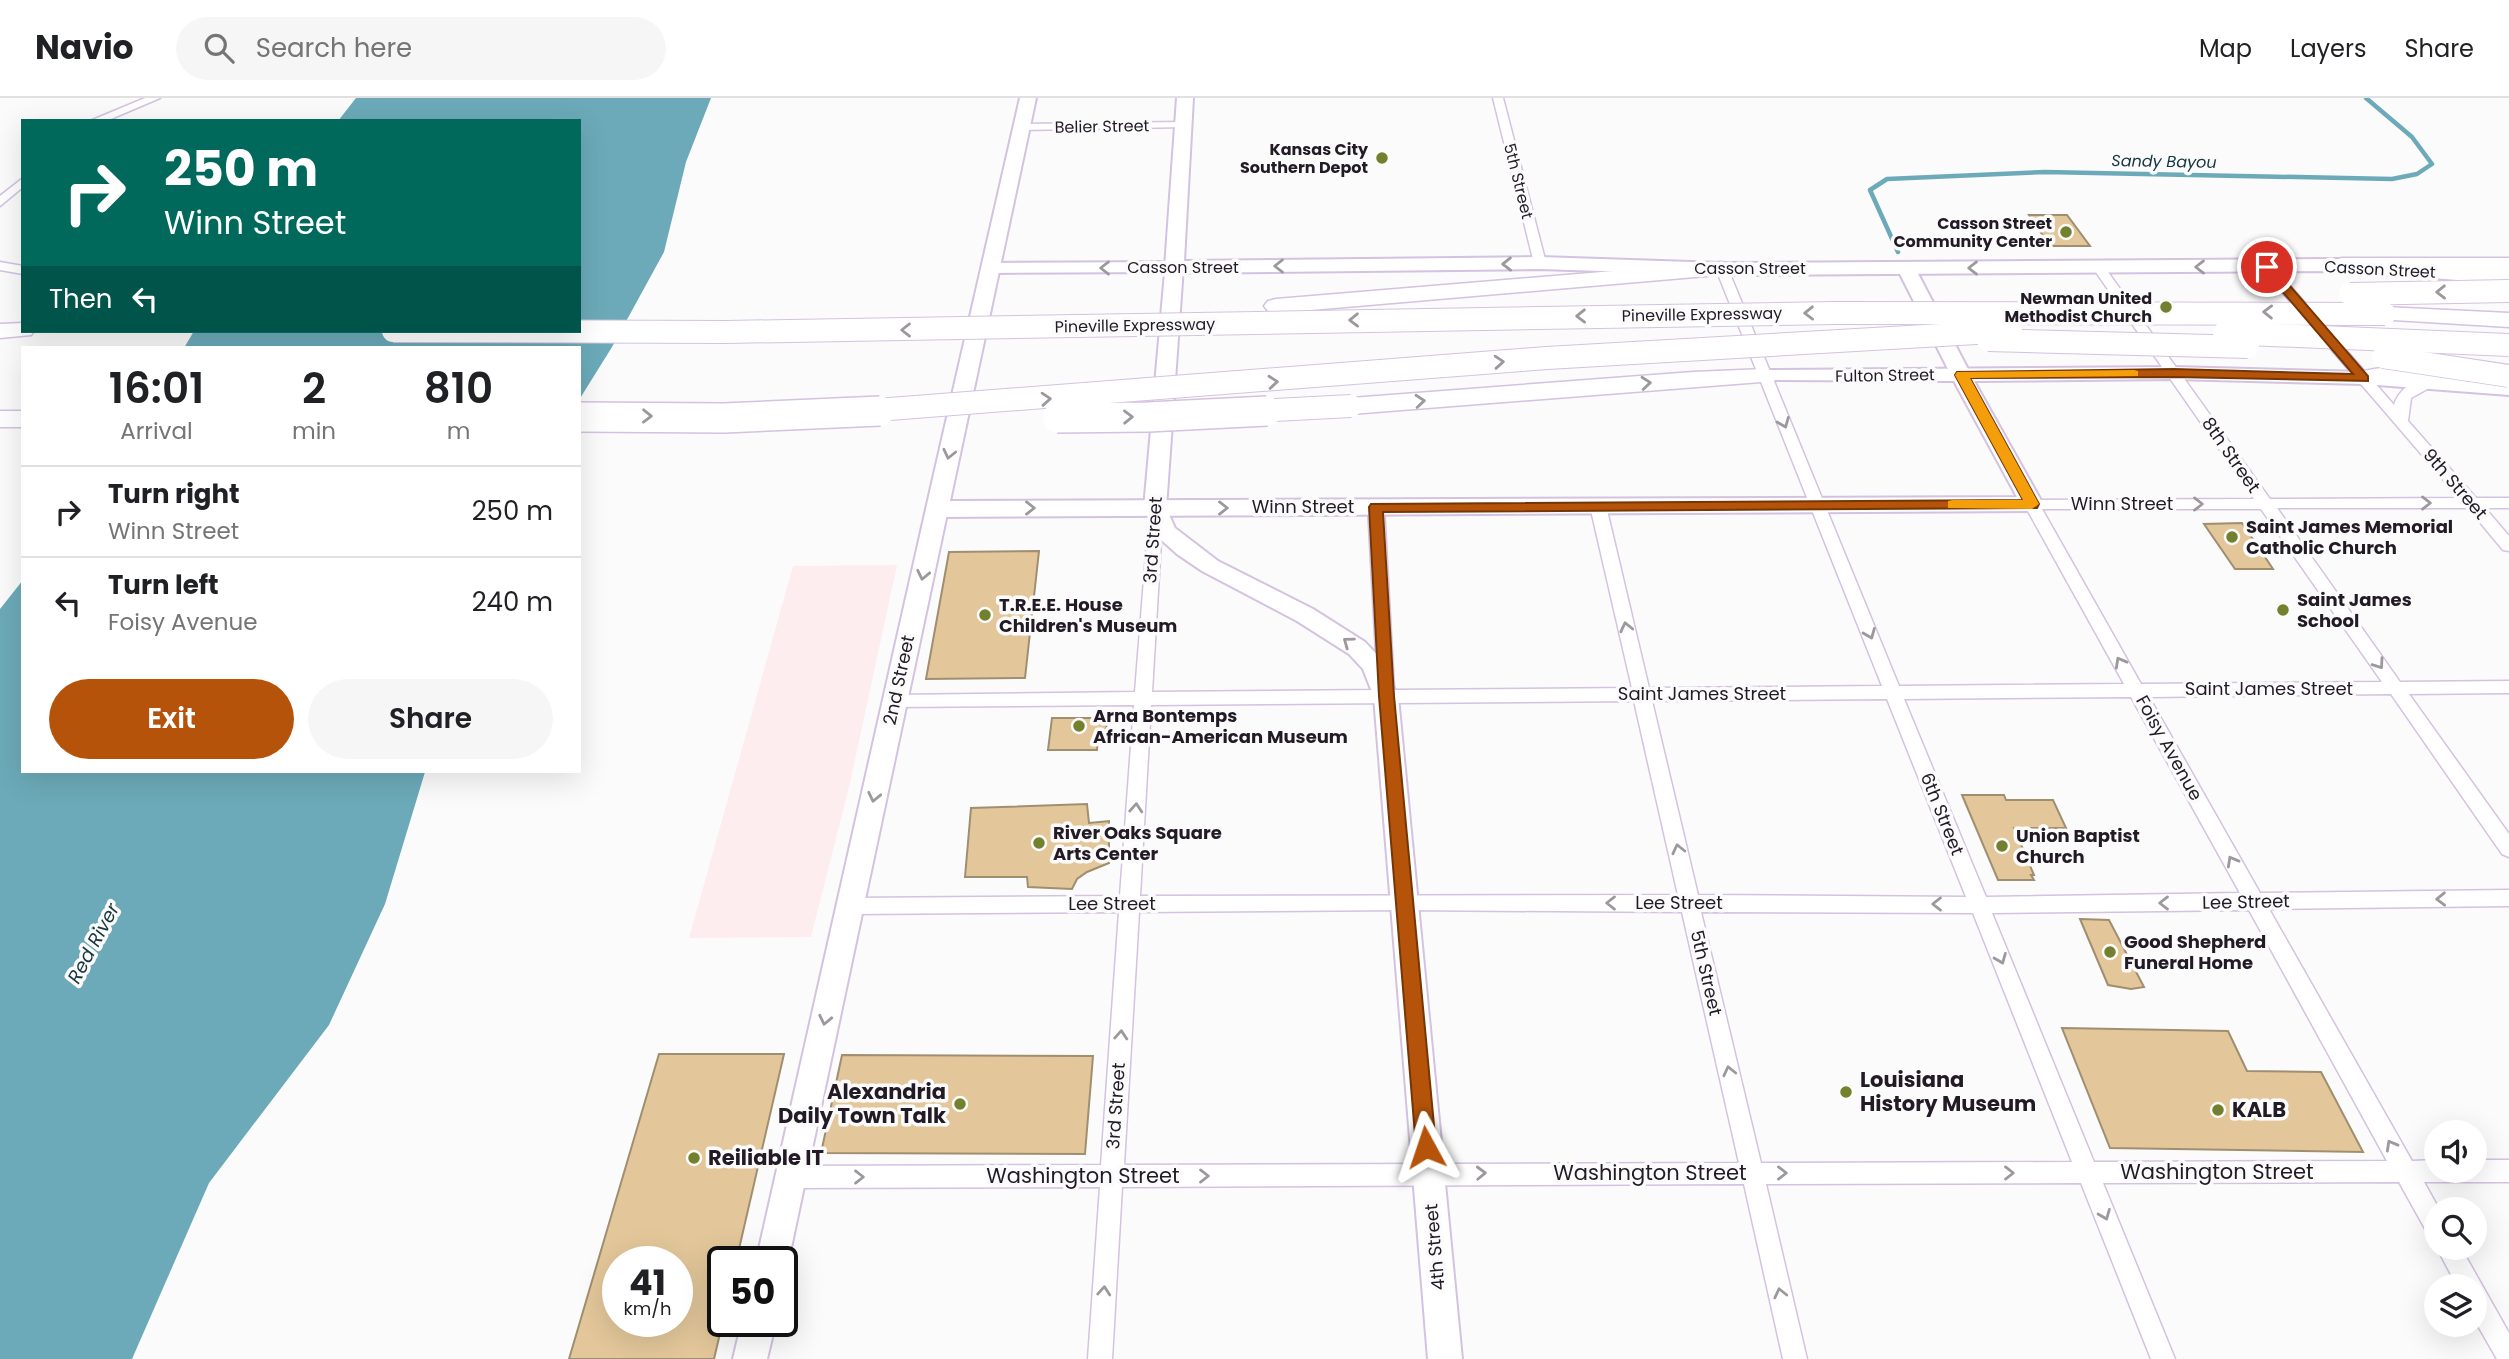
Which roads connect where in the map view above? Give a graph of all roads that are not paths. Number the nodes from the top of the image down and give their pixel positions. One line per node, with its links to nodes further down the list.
1 (155, 98): 5 (street)
2 (1028, 98): 7 (main road, 2nd Street)
3 (1185, 98): 6 (main road, 3rd Street)
4 (1498, 98): 10 (street, 5th Street)
5 (100, 119)
6 (1183, 125): 7 (street, Belier Street); 14 (main road, 3rd Street)
7 (1020, 127): 16 (main road, 2nd Street)
8 (21, 183): 9 (street)
9 (0, 202)
10 (1539, 263): 14 (main road, Casson Street, one-way to 14); 19 (main road, Casson Street)
11 (2342, 264): 12 (highway); 15 (main road, Casson Street); 21 (main road, Casson Street)
12 (2509, 265)
13 (0, 267): 20 (street)
14 (1174, 267): 16 (main road, Casson Street, one-way to 16); 50 (main road, 3rd Street)
15 (2267, 267): 18 (main road, Casson Street, one-way to 18); 35 (street, 9th Street)
16 (991, 268): 51 (main road, 2nd Street, one-way to 51)
17 (1906, 268): 18 (main road, Casson Street, one-way to 17); 19 (main road, Casson Street); 32 (main road, Foisy Avenue)
18 (2099, 268): 31 (street, 8th Street)
19 (1722, 269): 26 (highway, bridge); 34 (street, 6th Street)
20 (21, 270)
21 (2509, 278)
22 (2509, 291): 23 (highway, one-way to 23, bridge)
23 (1877, 312): 24 (highway, one-way to 23, bridge); 26 (highway, Pineville Expressway, one-way to 26, bridge)
24 (2509, 320)
25 (21, 330): 27 (highway)
26 (946, 330): 28 (highway, Pineville Expressway, one-way to 28, bridge)
27 (0, 331)
28 (581, 331)
29 (1938, 336): 30 (highway, bridge); 33 (highway, bridge); 39 (highway, Pineville Expressway, one-way to 29, bridge)
30 (2509, 345)
31 (2174, 373): 32 (main road, Fulton Street); 35 (main road, Fulton Street); 43 (street, 8th Street)
32 (1961, 375): 34 (main road, Fulton Street); 46 (main road, Foisy Avenue)
33 (2509, 375): 35 (highway)
34 (1765, 376): 39 (highway, one-way to 34, bridge); 47 (street, 6th Street, one-way to 47)
35 (2364, 378): 36 (main road, Fulton Street); 42 (street, 9th Street)
36 (2426, 384): 37 (main road, Fulton Street); 42 (street)
37 (2509, 389)
38 (581, 416): 39 (highway, Pineville Expressway, one-way to 39, bridge)
39 (741, 418)
40 (0, 419): 41 (highway)
41 (21, 419)
42 (2400, 421): 44 (street, 9th Street)
43 (2266, 503): 44 (street, Winn Street, one-way to 44); 46 (street, Winn Street, one-way to 43); 54 (street, 8th Street, one-way to 54)
44 (2471, 503): 45 (street, Winn Street); 52 (street, 9th Street)
45 (2509, 503)
46 (2032, 504): 47 (main road, Winn Street); 55 (street, Foisy Avenue, one-way to 46)
47 (1818, 505): 48 (main road, Winn Street); 56 (street, 6th Street, one-way to 56)
48 (1598, 506): 49 (main road, Winn Street); 57 (street, 5th Street, one-way to 48)
49 (1376, 507): 50 (main road, Winn Street, one-way to 49); 58 (street, 4th Street)
50 (1155, 508): 51 (main road, Winn Street, one-way to 50); 58 (main road, one-way to 50); 59 (street, 3rd Street)
51 (937, 509): 60 (main road, 2nd Street, one-way to 60)
52 (2509, 546)
53 (2509, 687): 54 (street, Saint James Street)
54 (2396, 688): 55 (street, Saint James Street); 61 (street, 8th Street)
55 (2136, 690): 56 (street, Saint James Street); 65 (street, Foisy Avenue, one-way to 55)
56 (1893, 692): 57 (street, Saint James Street); 67 (street, 6th Street)
57 (1642, 694): 58 (street, Saint James Street); 64 (street, 5th Street, one-way to 57)
58 (1386, 696): 59 (street, Saint James Street); 63 (main road, 4th Street)
59 (1143, 698): 60 (street, Saint James Street); 66 (street, 3rd Street, one-way to 59)
60 (895, 701): 68 (main road, 2nd Street, one-way to 68)
61 (2509, 849)
62 (2509, 898): 65 (street, Lee Street, one-way to 65)
63 (1405, 902): 64 (street, Lee Street, one-way to 63); 66 (street, Lee Street); 73 (main road, 4th Street)
64 (1690, 903): 67 (street, Lee Street, one-way to 64); 72 (street, 5th Street, one-way to 64)
65 (2255, 903): 67 (street, Lee Street, one-way to 67); 69 (street, Foisy Avenue, one-way to 65)
66 (1129, 904): 68 (street, Lee Street); 74 (street, 3rd Street, one-way to 66)
67 (1979, 905): 71 (street, 6th Street, one-way to 71)
68 (850, 906): 75 (main road, 2nd Street, one-way to 75)
69 (2406, 1171): 70 (street, Washington Street); 71 (street, Washington Street); 76 (street, Foisy Avenue)
70 (2509, 1171)
71 (2087, 1172): 72 (street, Washington Street, one-way to 71); 85 (street, 6th Street, one-way to 85)
72 (1752, 1174): 73 (street, Washington Street, one-way to 72); 84 (street, 5th Street, one-way to 72)
73 (1428, 1175): 74 (street, Washington Street, one-way to 73); 83 (main road, 4th Street)
74 (1112, 1176): 75 (street, Washington Street, one-way to 74); 82 (street, 3rd Street, one-way to 74)
75 (790, 1177): 77 (main road, 2nd Street)
76 (2424, 1204)
77 (775, 1246)
78 (2487, 1317): 80 (street)
79 (755, 1337): 81 (main road)
80 (2509, 1356)
81 (750, 1359)
82 (1100, 1359)
83 (1445, 1359)
84 (1795, 1359)
85 (2163, 1359)

